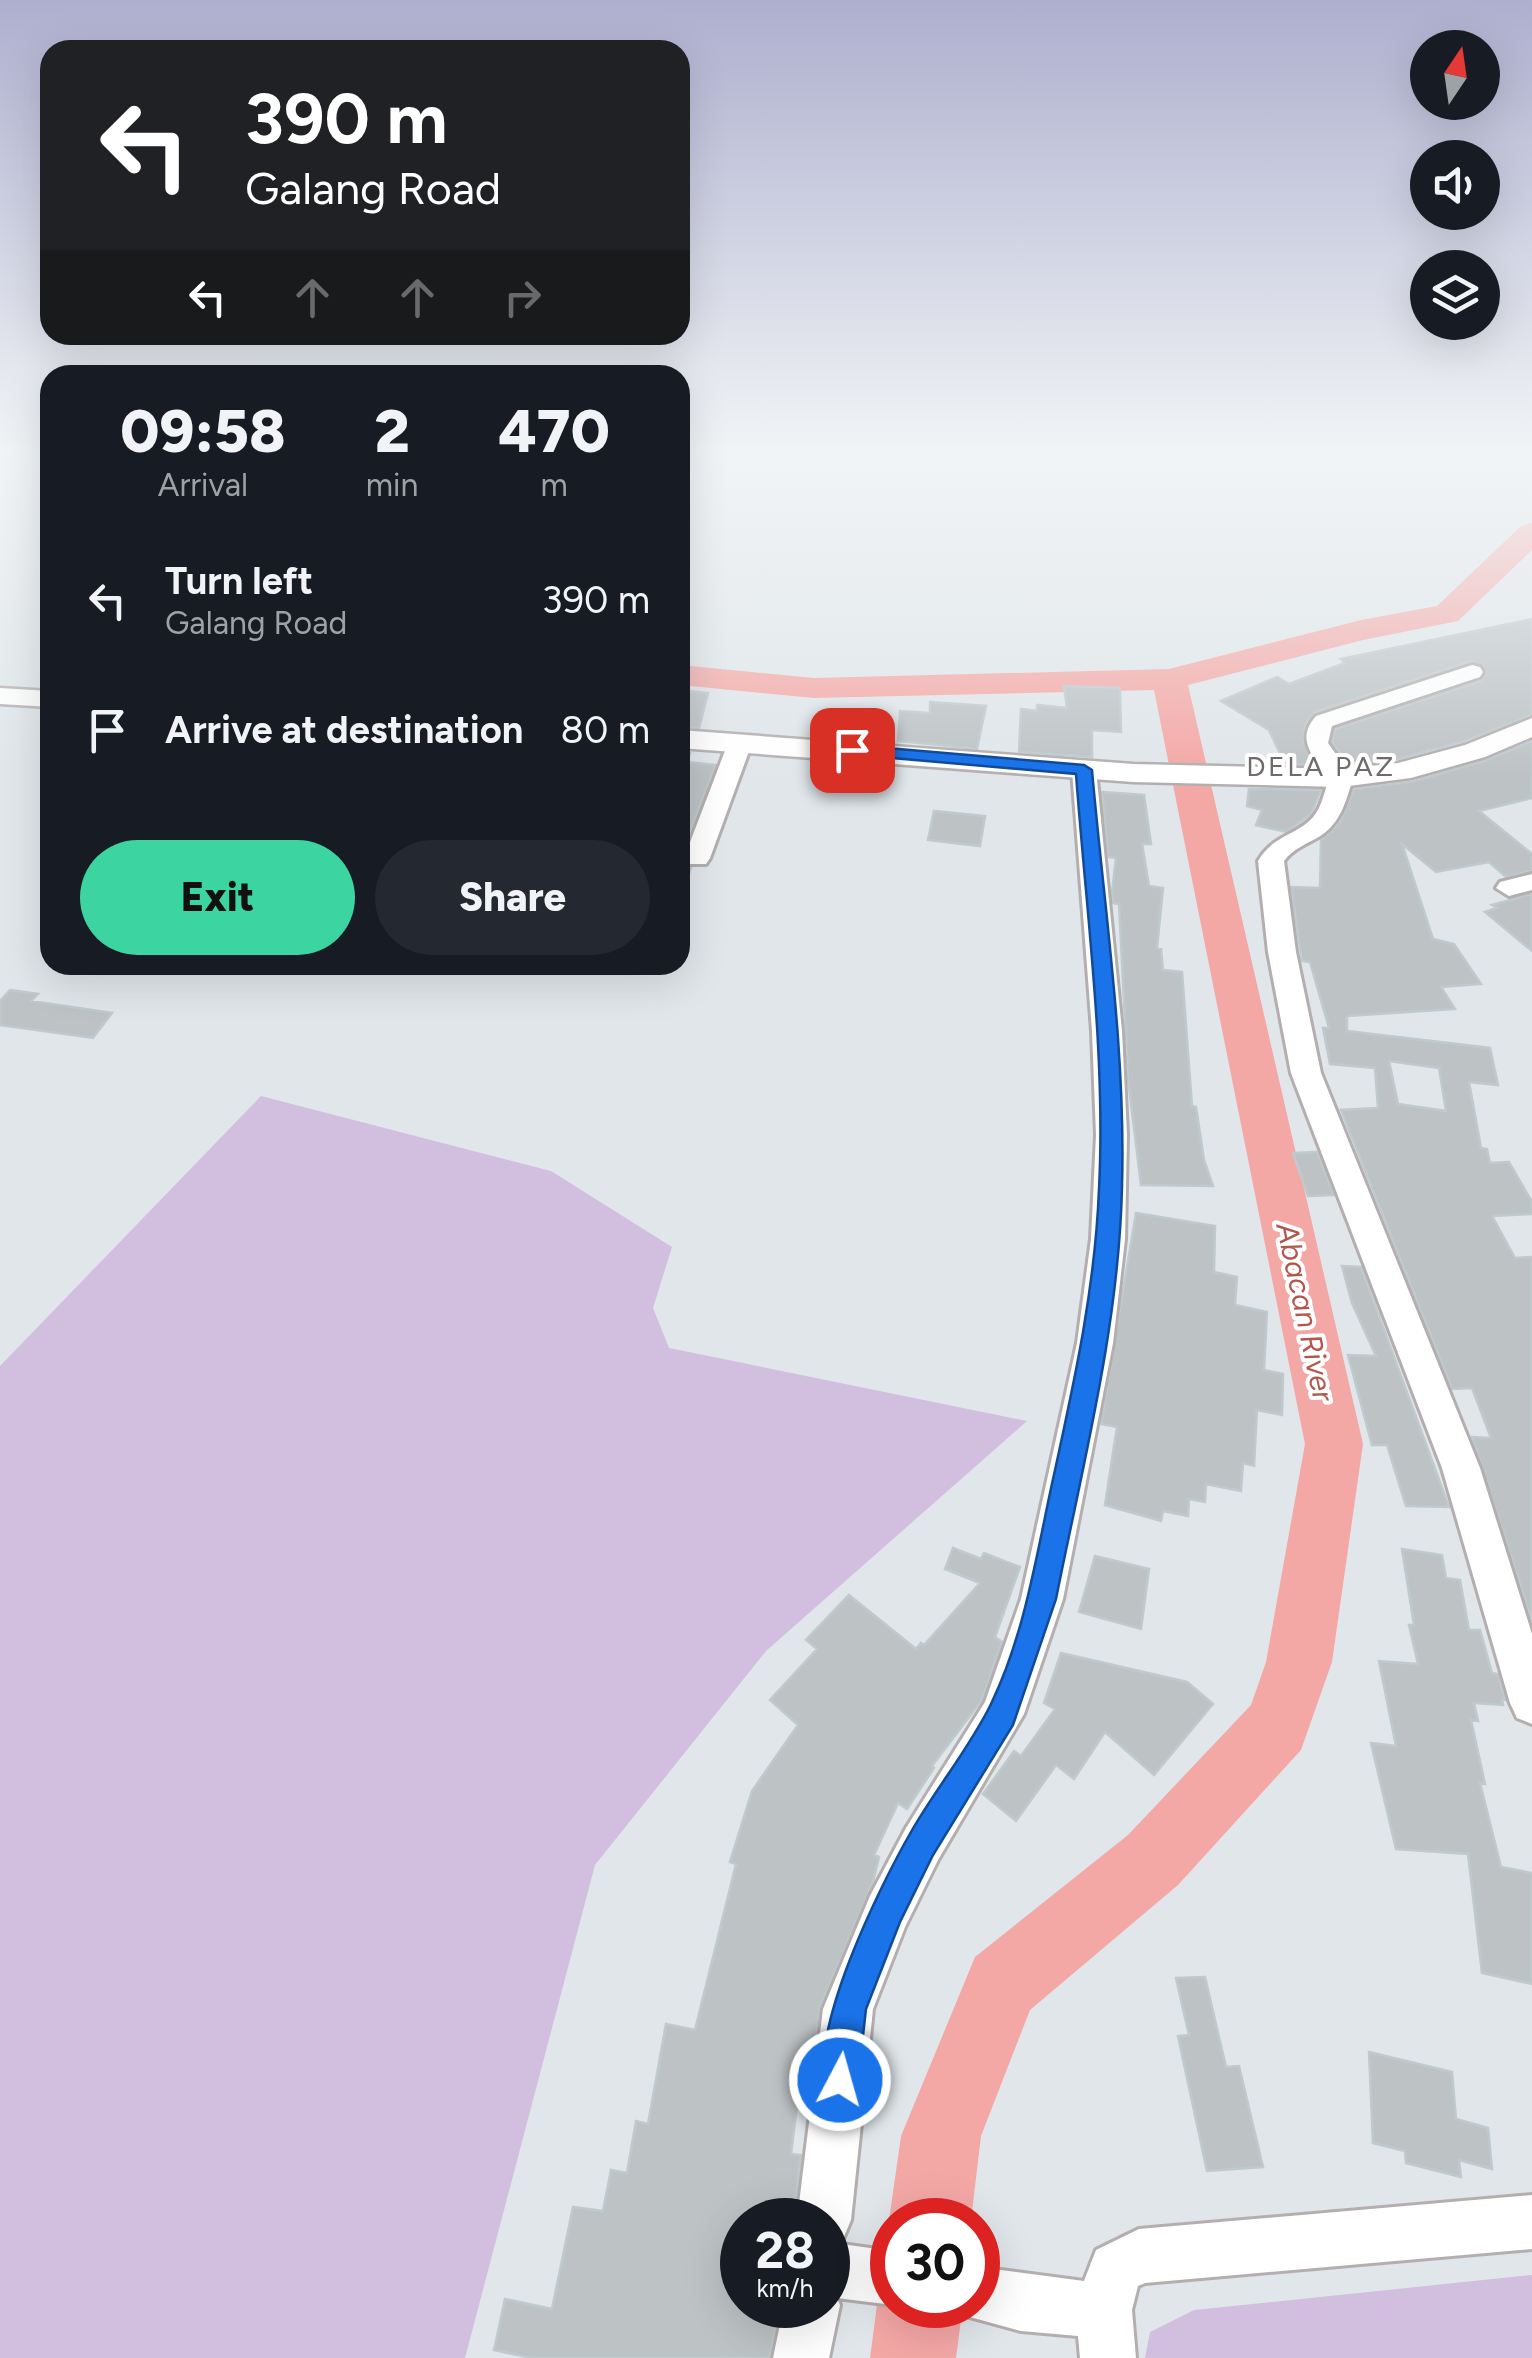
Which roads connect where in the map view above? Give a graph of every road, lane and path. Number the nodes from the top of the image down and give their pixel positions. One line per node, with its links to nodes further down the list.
1 (1472, 672): 8 (street)
2 (0, 696): 3 (street)
3 (40, 698)
4 (1532, 727): 8 (street)
5 (690, 740): 6 (street)
6 (740, 743): 7 (street); 9 (street)
7 (1084, 770): 8 (street); 11 (street)
8 (1341, 778): 10 (street)
9 (697, 858)
10 (1532, 1702)
11 (827, 2198)
12 (1532, 2222): 15 (street)
13 (1000, 2299): 15 (street)
14 (808, 2328): 16 (street)
15 (1106, 2334)
16 (802, 2358)

